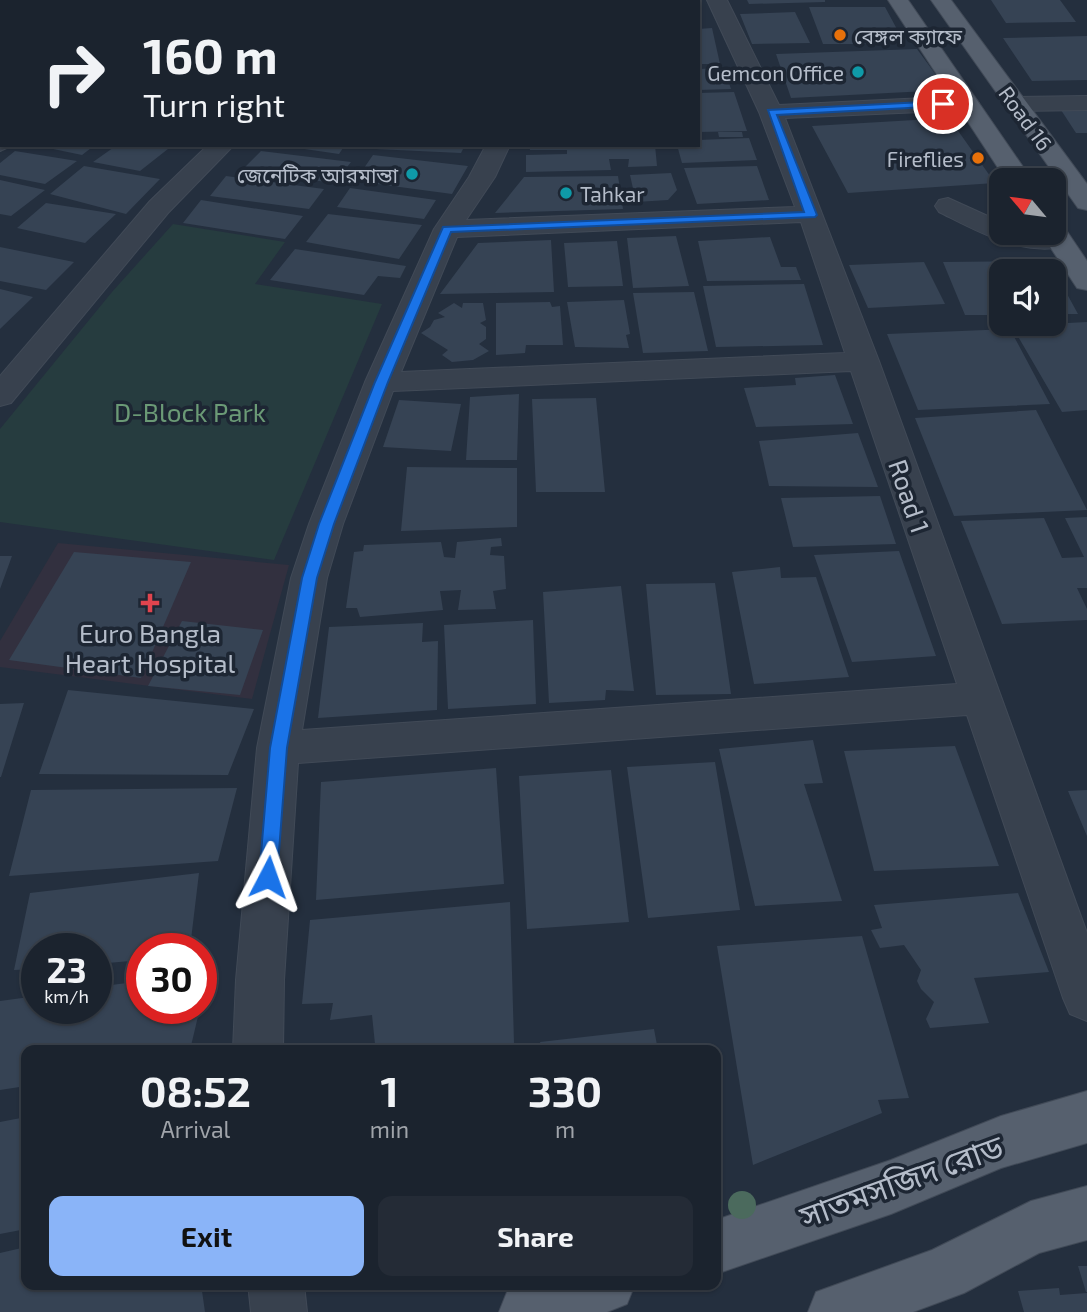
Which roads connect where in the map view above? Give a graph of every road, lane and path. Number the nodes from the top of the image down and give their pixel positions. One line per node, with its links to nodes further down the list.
1 (898, 0): 4 (main road, Road 16)
2 (941, 0): 6 (main road, Road 16)
3 (711, 5): 7 (street, Road 1)
4 (967, 103): 7 (street); 10 (main road, Road 16)
5 (1087, 103): 6 (street)
6 (1017, 104): 11 (main road, Road 16)
7 (771, 112): 13 (street, Road 1)
8 (220, 147): 20 (street)
9 (497, 147): 15 (street)
10 (1010, 168)
11 (1087, 202)
12 (948, 206): 14 (street)
13 (811, 215): 15 (street); 18 (street, Road 1)
14 (989, 227)
15 (447, 229): 19 (street)
16 (1067, 245): 17 (main road)
17 (1087, 282)
18 (864, 361): 19 (street); 21 (street, Road 1)
19 (381, 382): 22 (street)
20 (0, 396)
21 (979, 698): 22 (street); 23 (street, Road 1)
22 (278, 748): 24 (street)
23 (1087, 998)
24 (258, 1045)
25 (1087, 1117): 27 (main road, সাতমসজিদ রোড)
26 (1087, 1213): 32 (main road)
27 (721, 1245)
28 (277, 1290): 30 (street)
29 (590, 1290): 31 (main road)
30 (279, 1312)
31 (527, 1312)
32 (836, 1312)

